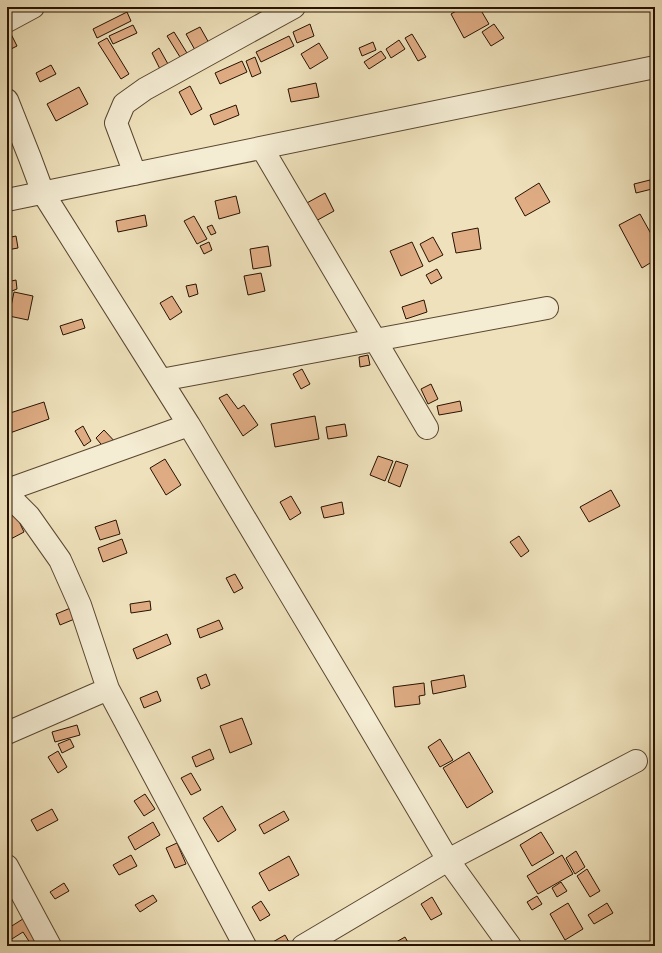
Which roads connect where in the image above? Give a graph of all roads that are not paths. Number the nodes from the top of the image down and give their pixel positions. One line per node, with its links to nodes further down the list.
1 (33, 7): 3 (street)
2 (294, 7): 7 (street)
3 (7, 21)
4 (655, 67): 6 (street)
5 (7, 100): 8 (street)
6 (262, 148): 7 (street); 11 (street)
7 (136, 174): 8 (street)
8 (43, 193): 9 (street); 12 (street)
9 (7, 200)
10 (547, 308): 11 (street)
11 (375, 340): 12 (street); 14 (street)
12 (161, 380): 13 (street)
13 (189, 425): 15 (street); 20 (street)
14 (427, 428)
15 (7, 490)
16 (7, 494): 17 (street)
17 (108, 689): 18 (street); 23 (street)
18 (7, 733)
19 (636, 760): 20 (street)
20 (448, 860): 24 (street); 25 (street)
21 (7, 866): 22 (street)
22 (50, 946)
23 (245, 946)
24 (303, 946)
25 (510, 946)

